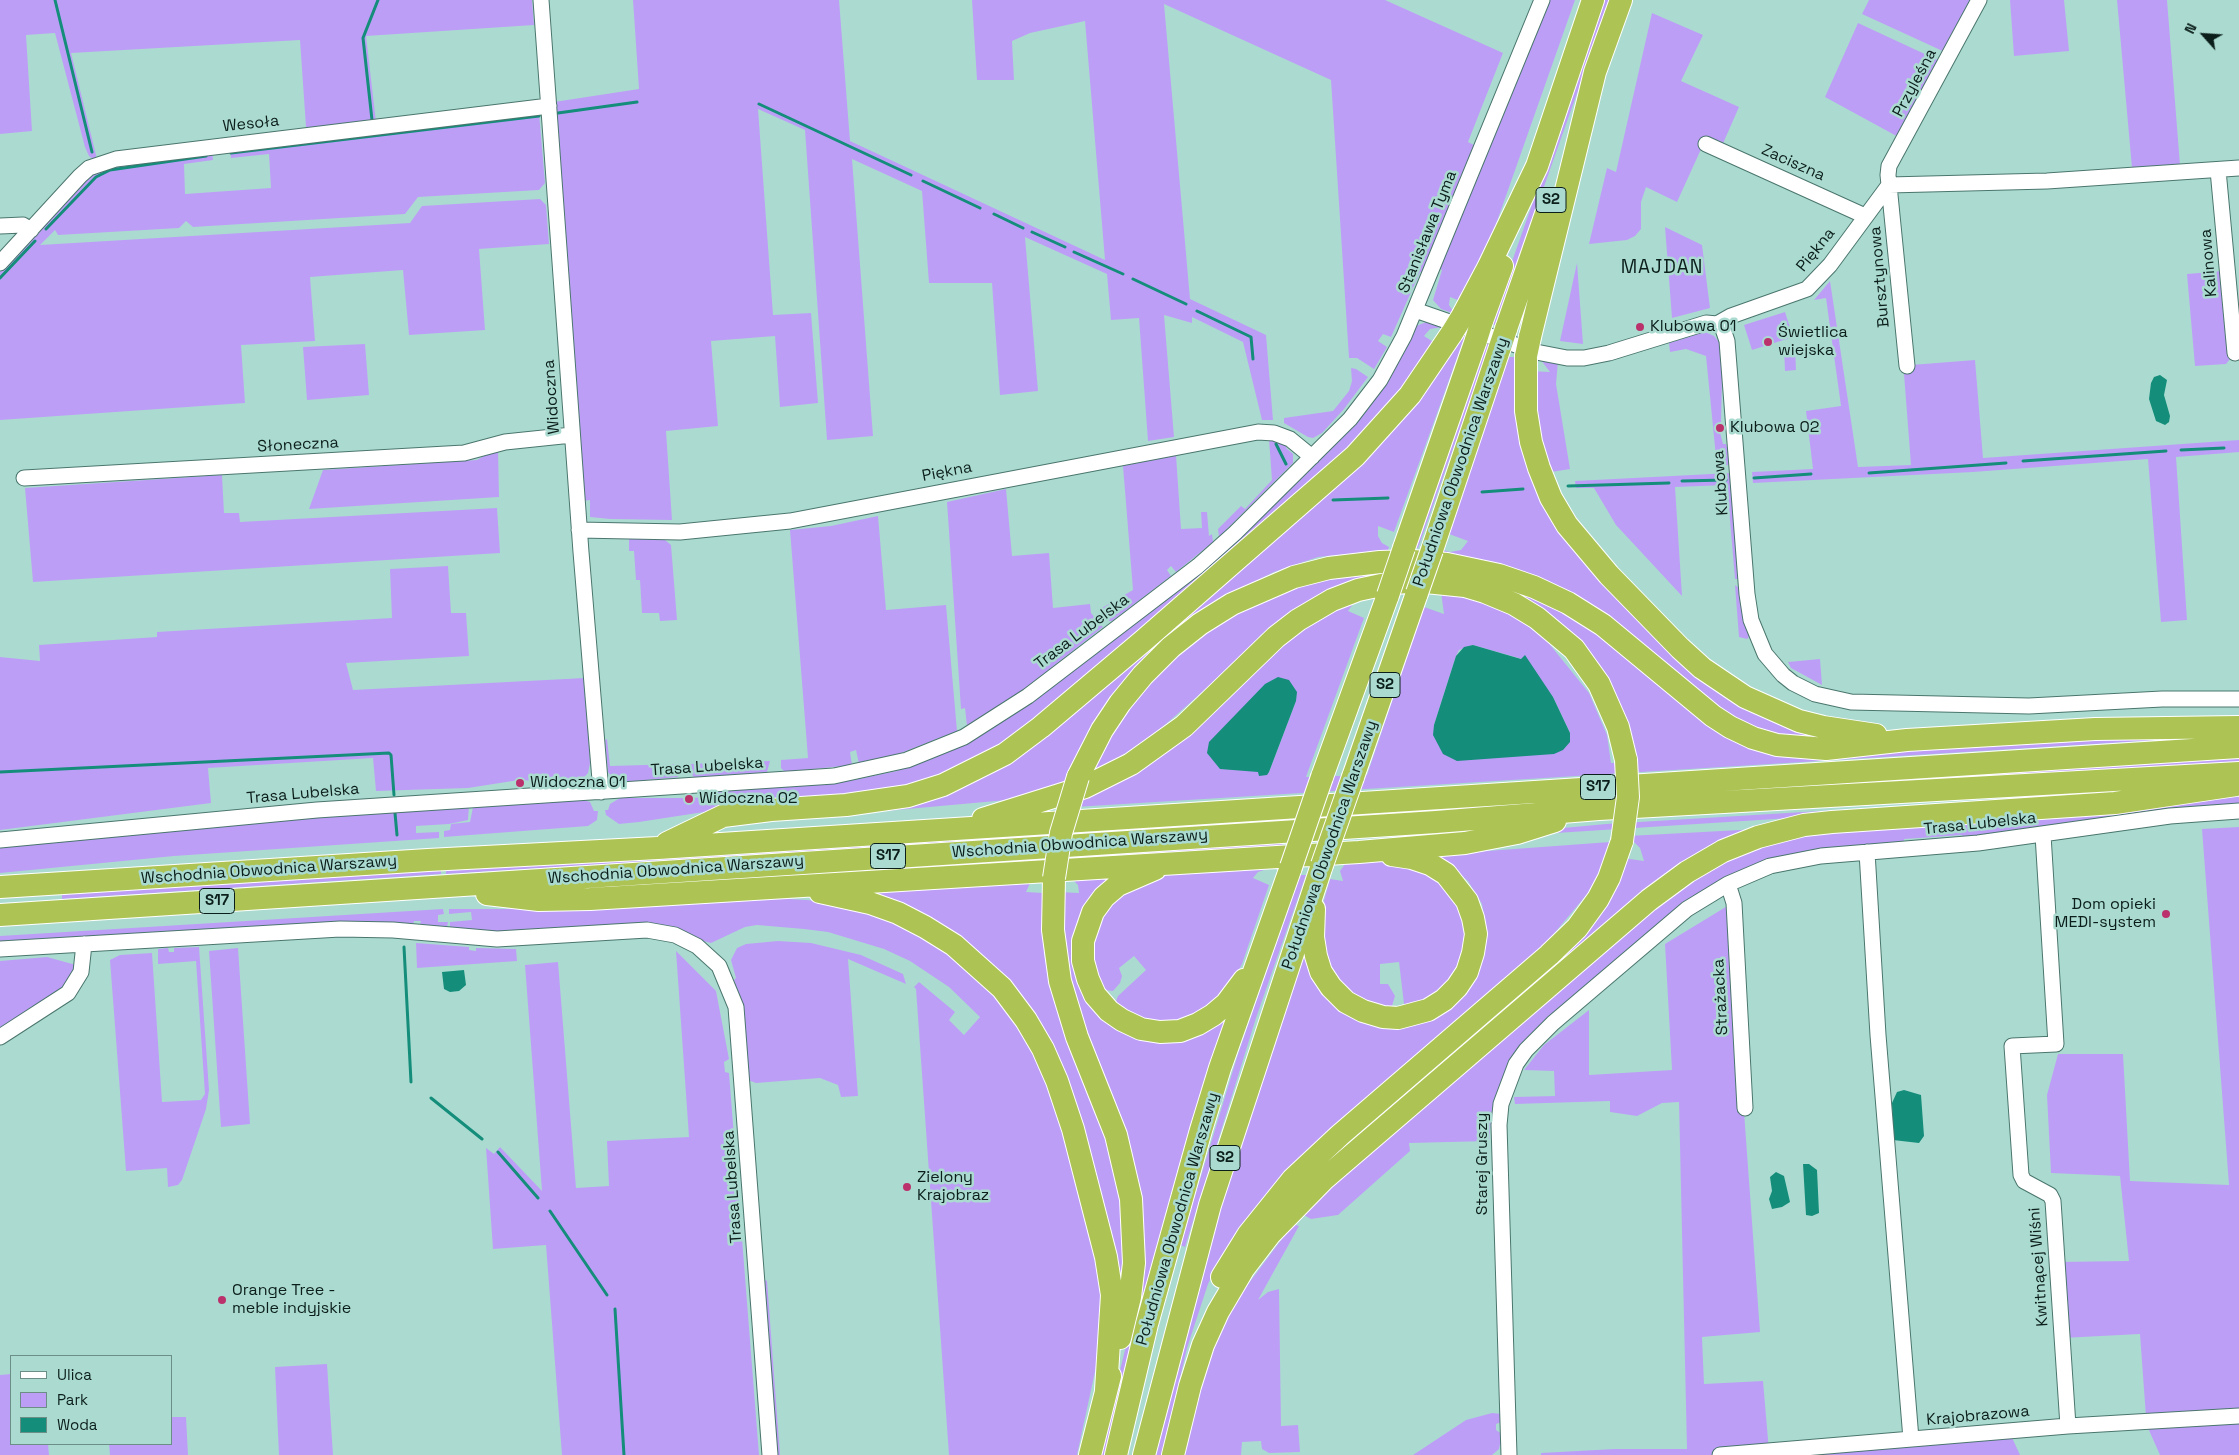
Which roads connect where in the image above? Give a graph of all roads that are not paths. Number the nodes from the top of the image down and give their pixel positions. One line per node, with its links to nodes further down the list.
1 (541, 0): 7 (street, Widoczna)
2 (1542, 0): 16 (street, Stanisława Tyma)
3 (1593, 0): 18 (highway, Południowa Obwodnica Warszawy / S2)
4 (1621, 0): 6 (highway, S2)
5 (1978, 0): 11 (street, Przyleśna)
6 (1595, 72): 27 (highway); 41 (highway, Południowa Obwodnica Warszawy / S2, bridge)
7 (549, 106): 14 (street, Wesoła); 21 (street, Widoczna)
8 (1706, 144): 12 (street, Zaciszna)
9 (2239, 168): 10 (street)
10 (2218, 170): 11 (street); 19 (street, Kalinowa)
11 (1889, 185): 12 (street, Piękna); 20 (street, Bursztynowa)
12 (1865, 216): 17 (street, Piękna)
13 (0, 226): 14 (street)
14 (30, 230): 15 (street, Wesoła)
15 (0, 263)
16 (1415, 310): 17 (street, Piękna); 22 (street, Stanisława Tyma)
17 (1717, 324): 25 (street, Klubowa)
18 (1468, 327): 37 (highway); 49 (highway, Południowa Obwodnica Warszawy / S2, bridge)
19 (2235, 353)
20 (1907, 366)
21 (572, 435): 23 (street, Słoneczna); 24 (street, Widoczna)
22 (1312, 457): 24 (street, Piękna); 31 (street, Trasa Lubelska)
23 (24, 478)
24 (579, 530): 31 (street, Widoczna)
25 (2239, 699)
26 (2239, 727): 27 (highway)
27 (1907, 740): 52 (highway, bridge)
28 (2239, 747): 34 (highway, S17)
29 (2239, 773): 32 (highway, S17)
30 (2239, 784): 60 (highway)
31 (601, 792): 36 (street, Trasa Lubelska)
32 (1599, 809): 38 (highway); 44 (highway, Wschodnia Obwodnica Warszawy / S17)
33 (2239, 812): 35 (street, Trasa Lubelska)
34 (956, 829): 37 (highway, S17); 60 (highway, bridge)
35 (2044, 835): 39 (street, Trasa Lubelska); 54 (street, Kwitnącej Wiśni)
36 (0, 840)
37 (658, 848): 43 (highway, Wschodnia Obwodnica Warszawy / S17)
38 (1359, 852): 40 (highway); 41 (highway)
39 (1867, 852): 42 (street, Trasa Lubelska); 55 (street)
40 (1176, 864): 45 (highway); 49 (highway)
41 (1322, 865): 59 (highway, Południowa Obwodnica Warszawy / S2)
42 (1728, 884): 51 (street, Strażacka); 61 (street, Starej Gruszy)
43 (0, 888)
44 (424, 888): 45 (highway); 46 (highway, Wschodnia Obwodnica Warszawy / S17)
45 (779, 889): 52 (highway)
46 (0, 915)
47 (84, 944): 48 (street, Trasa Lubelska); 50 (street); 56 (street, Trasa Lubelska)
48 (0, 949)
49 (1261, 954): 58 (highway, Południowa Obwodnica Warszawy / S2)
50 (0, 1037)
51 (1745, 1108)
52 (1106, 1390): 57 (highway)
53 (2239, 1416): 54 (street, Krajobrazowa)
54 (2068, 1426): 55 (street, Krajobrazowa)
55 (1911, 1439): 62 (street, Krajobrazowa)
56 (770, 1455)
57 (1090, 1455)
58 (1116, 1455)
59 (1144, 1455)
60 (1173, 1455)
61 (1509, 1455)
62 (1720, 1455)

